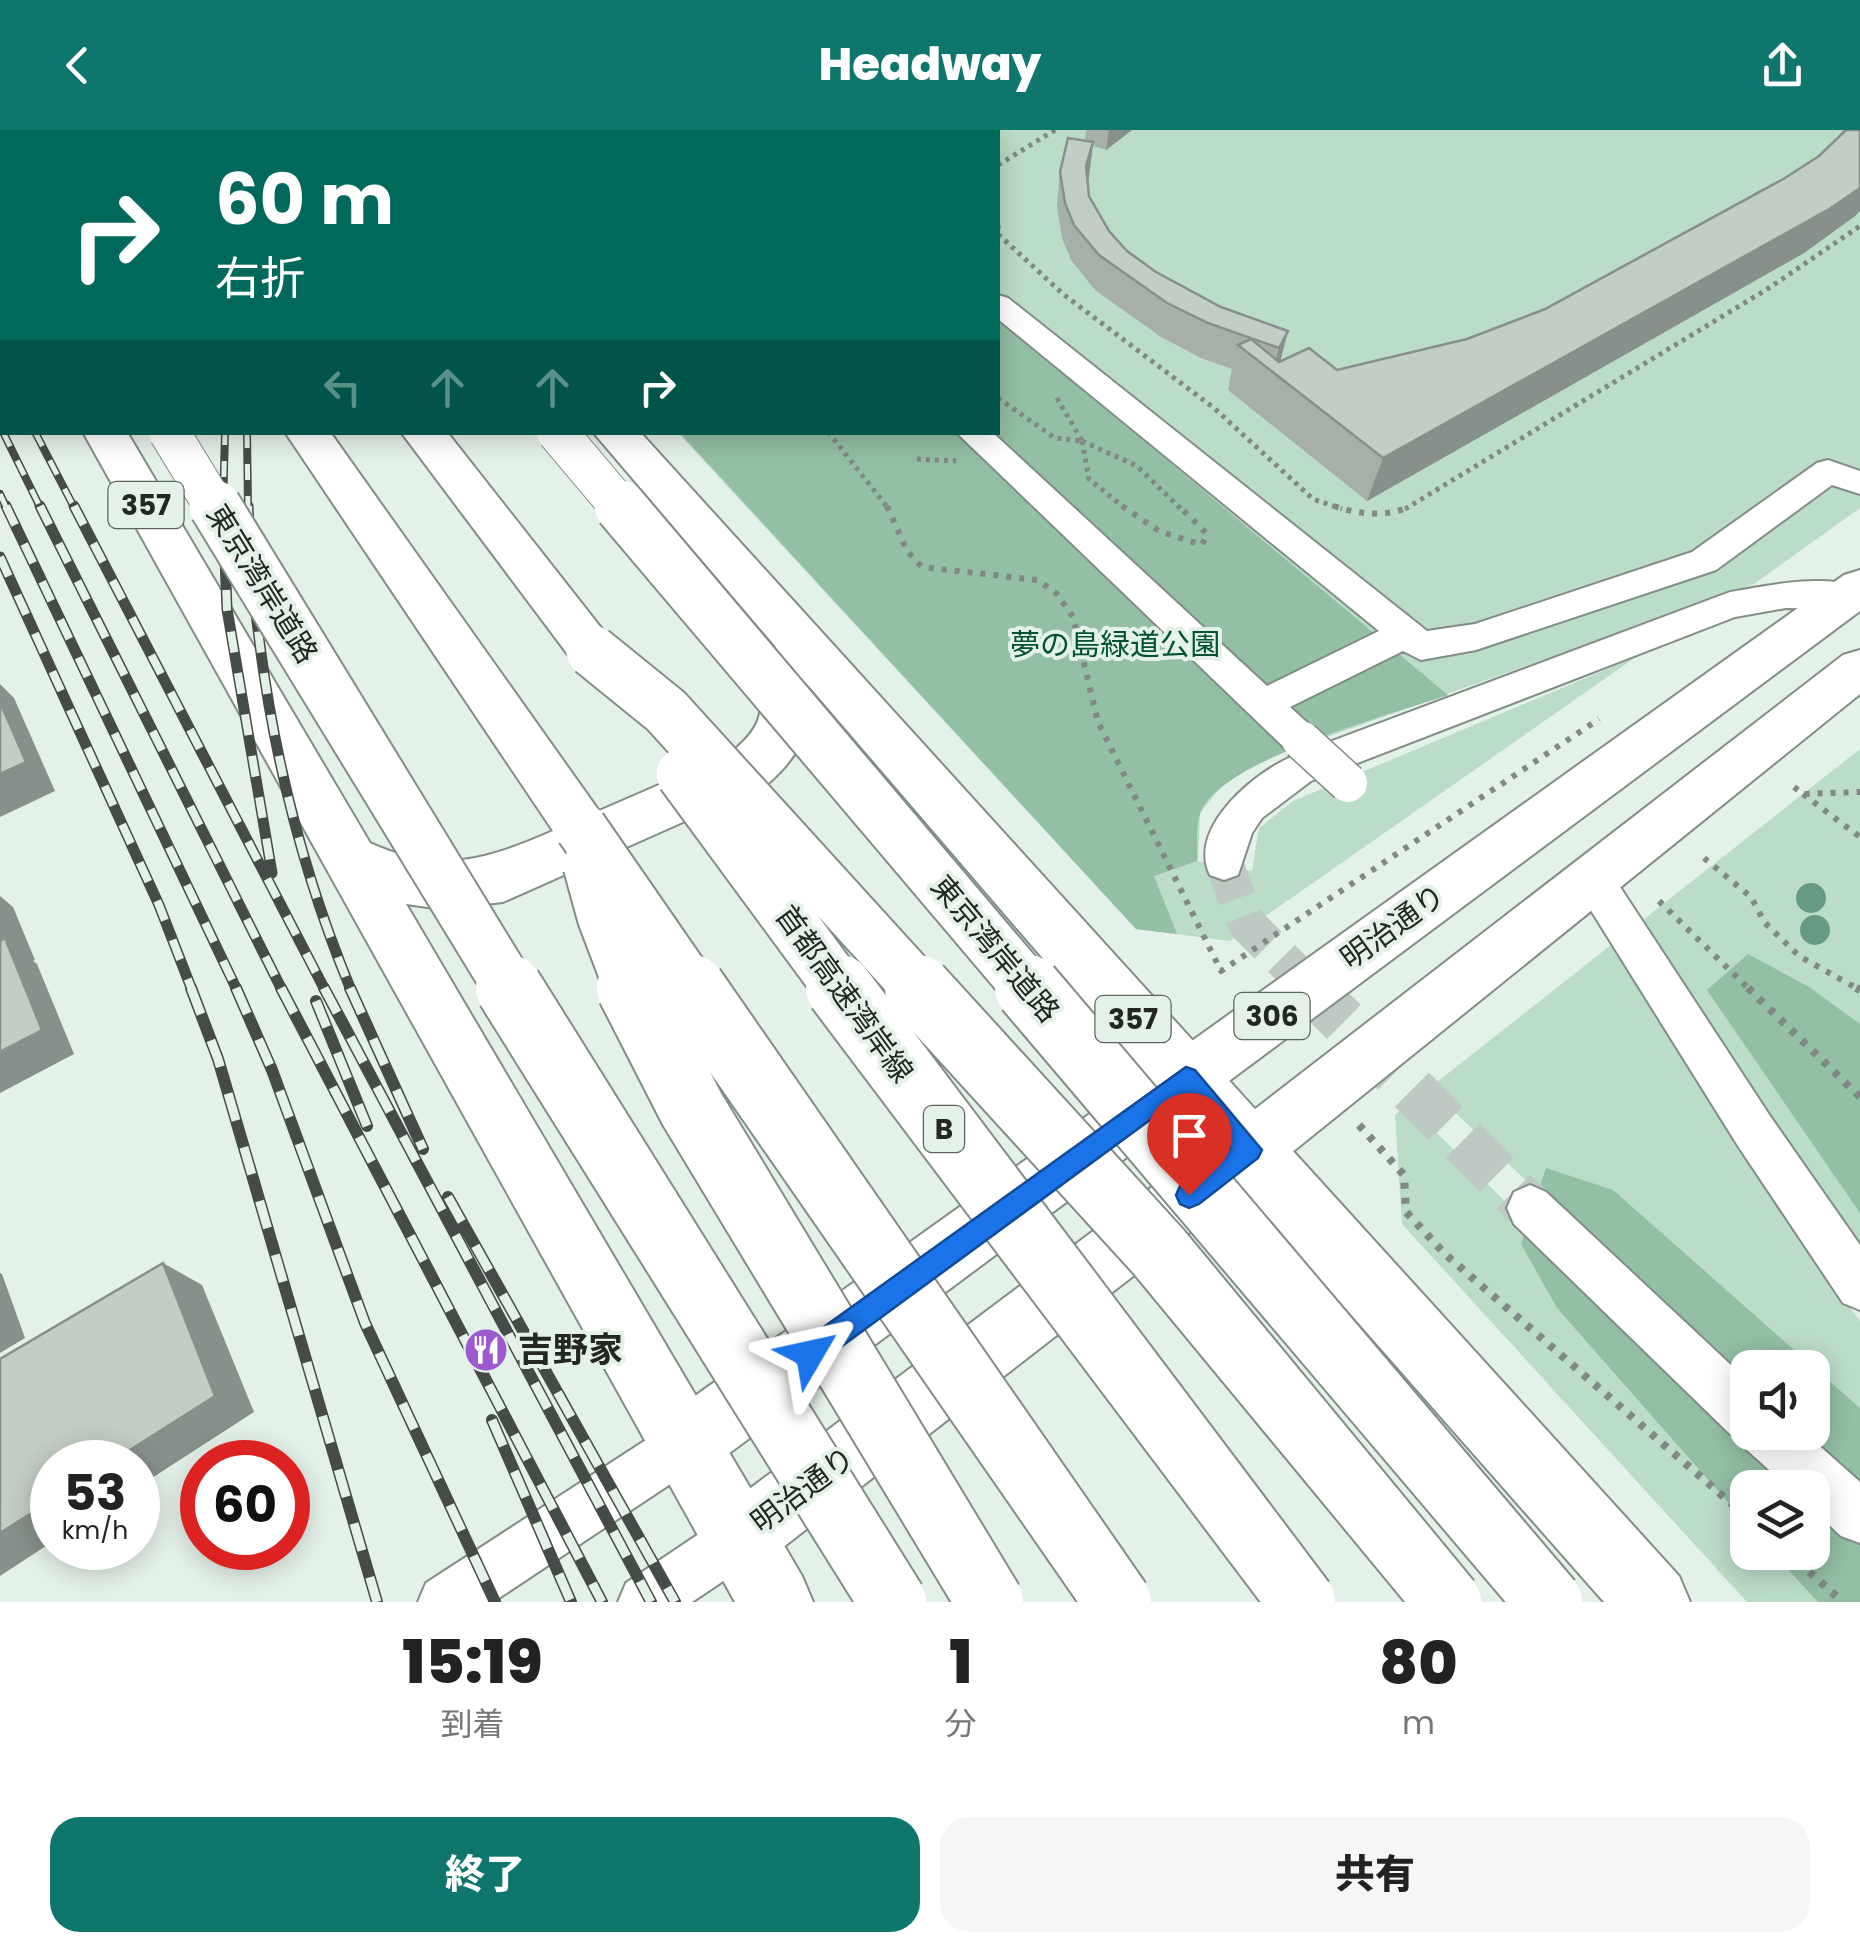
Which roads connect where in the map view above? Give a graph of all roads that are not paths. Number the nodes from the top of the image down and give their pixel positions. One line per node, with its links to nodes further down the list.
1 (1000, 306): 12 (street)
2 (107, 435): 18 (highway, 357)
3 (170, 435): 33 (highway, 東京湾岸道路 / 357, bridge)
4 (309, 435): 17 (highway)
5 (425, 435): 13 (highway, 首都高速湾岸線 / B)
6 (560, 435): 38 (highway, 東京湾岸道路 / 357, bridge)
7 (619, 435): 10 (highway, 357)
8 (975, 435): 15 (street)
9 (1860, 482): 12 (street)
10 (681, 506): 18 (highway); 21 (highway, 357)
11 (1854, 592): 19 (street); 21 (main road, 明治通り / 306)
12 (1406, 634): 15 (street)
13 (592, 651): 36 (highway, 首都高速湾岸線 / B, bridge); 37 (highway, bridge)
14 (1860, 668): 20 (main road, 明治通り)
15 (1263, 704): 16 (street, bridge)
16 (1348, 783)
17 (581, 828): 34 (highway, bridge); 35 (highway, bridge)
18 (349, 859): 26 (highway, 357)
19 (1224, 862)
20 (1591, 876): 22 (main road, 明治通り); 24 (street)
21 (1186, 1078): 22 (highway, 357); 26 (main road, 明治通り / 306)
22 (1249, 1150): 29 (main road, 明治通り); 39 (highway, 357)
23 (1530, 1208): 25 (street)
24 (1860, 1286)
25 (1730, 1399)
26 (684, 1445): 29 (highway, 357); 30 (street)
27 (1785, 1450): 28 (street)
28 (1860, 1517)
29 (740, 1538): 31 (street); 32 (highway, 357)
30 (445, 1602)
31 (645, 1602)
32 (776, 1602)
33 (893, 1602)
34 (990, 1602)
35 (1118, 1602)
36 (1302, 1602)
37 (1448, 1602)
38 (1549, 1602)
39 (1653, 1602)

